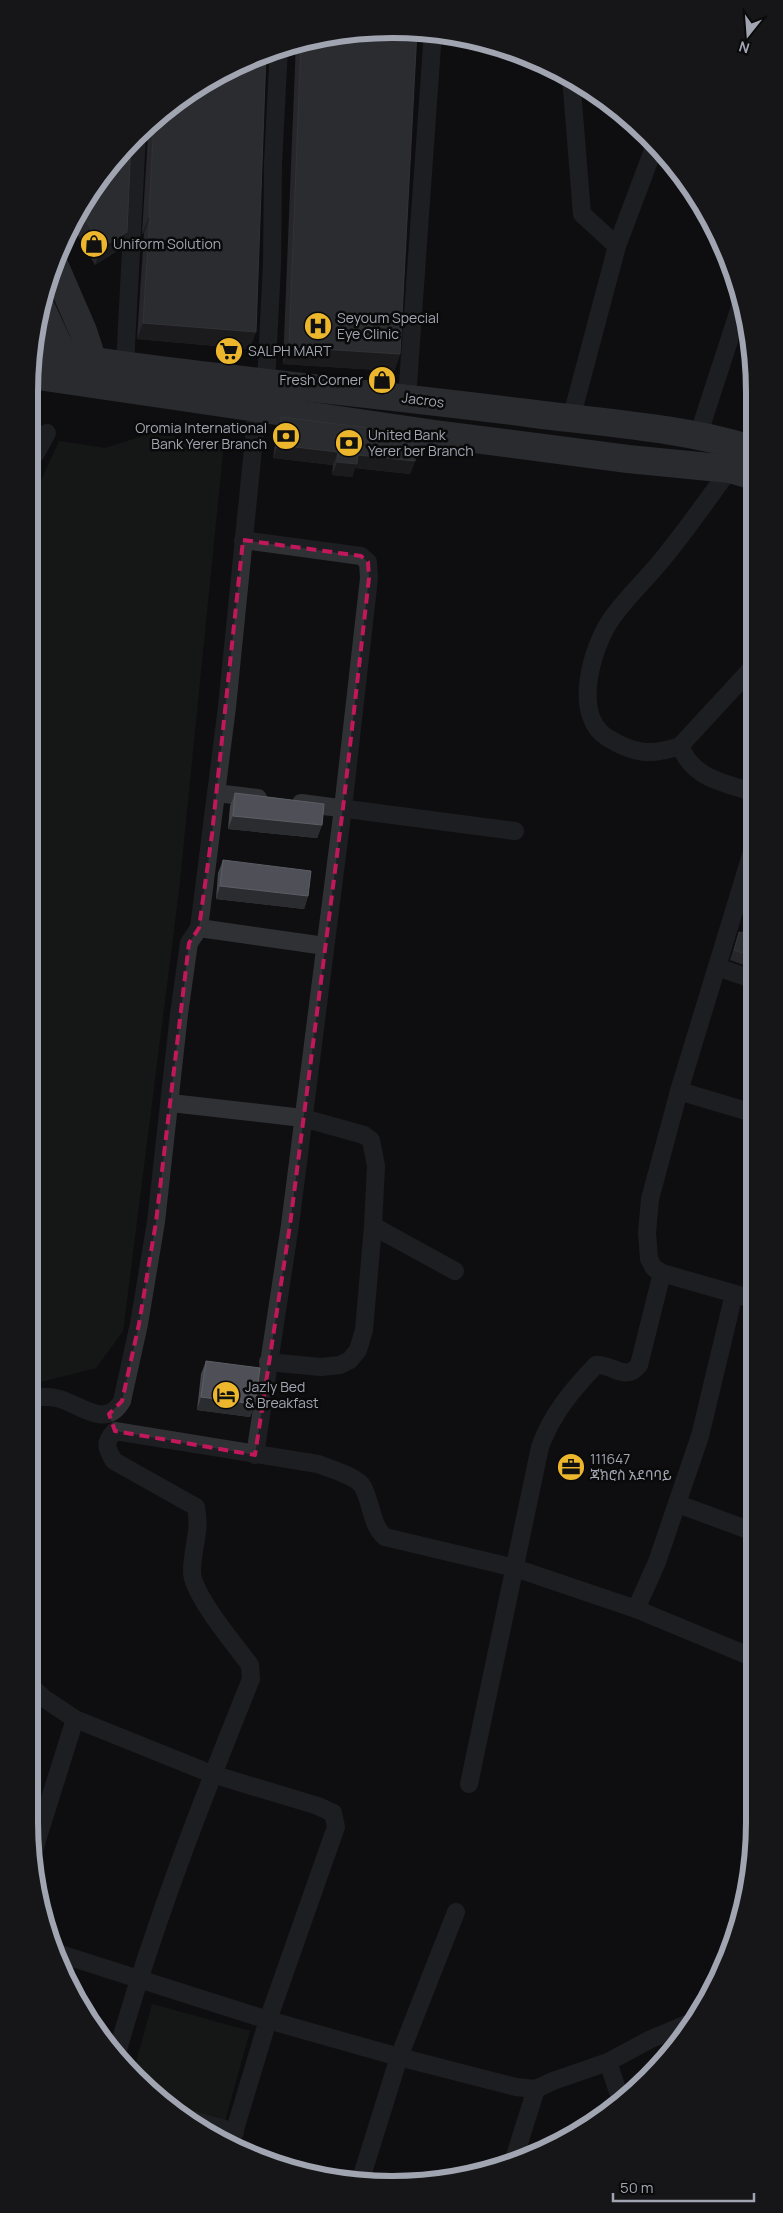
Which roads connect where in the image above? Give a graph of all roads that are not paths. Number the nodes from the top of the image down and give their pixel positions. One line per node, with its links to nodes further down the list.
1 (432, 40): 15 (street)
2 (278, 56): 14 (street)
3 (572, 87): 6 (street)
4 (136, 146): 11 (street)
5 (652, 152): 6 (street)
6 (617, 246): 17 (street)
7 (58, 273): 12 (main road)
8 (46, 314): 12 (main road)
9 (737, 316): 19 (street)
10 (40, 354): 12 (main road, Jacros)
11 (125, 364): 12 (main road, Jacros); 14 (main road, Jacros)
12 (83, 371): 13 (main road); 16 (main road, Jacros)
13 (38, 375)
14 (266, 383): 15 (main road, Jacros)
15 (406, 398): 17 (main road, Jacros)
16 (257, 409): 22 (main road, Jacros); 23 (street)
17 (571, 419): 19 (main road, Jacros)
18 (47, 433): 21 (street)
19 (698, 436): 20 (main road, Jacros)
20 (746, 447)
21 (38, 449)
22 (741, 472): 25 (street)
23 (242, 540): 27 (street); 28 (street)
24 (746, 674): 25 (street)
25 (680, 746): 26 (street)
26 (746, 790)
27 (216, 794): 28 (street); 31 (street)
28 (343, 808): 29 (street); 32 (street)
29 (515, 831)
30 (746, 873): 33 (street)
31 (199, 928): 32 (street); 36 (street)
32 (325, 946): 38 (street)
33 (717, 967): 34 (street); 35 (street)
34 (746, 976)
35 (679, 1091): 37 (street); 41 (street)
36 (170, 1103): 38 (street); 46 (street)
37 (746, 1111)
38 (303, 1118): 39 (street); 44 (street)
39 (373, 1226): 40 (street); 44 (street)
40 (455, 1270)
41 (662, 1273): 42 (street); 51 (street)
42 (734, 1294): 43 (street); 49 (street)
43 (746, 1298)
44 (268, 1362): 48 (street)
45 (38, 1398): 46 (street)
46 (109, 1414): 47 (street)
47 (115, 1431): 48 (street); 56 (street)
48 (255, 1455): 51 (street)
49 (678, 1504): 50 (street); 52 (street)
50 (746, 1529)
51 (515, 1568): 52 (street); 57 (street)
52 (636, 1609): 53 (street)
53 (746, 1655)
54 (38, 1692): 55 (street)
55 (75, 1719): 56 (street); 58 (street)
56 (212, 1774): 61 (street); 62 (street)
57 (469, 1784)
58 (38, 1837)
59 (456, 1912): 65 (street)
60 (63, 1955): 61 (street)
61 (138, 1979): 62 (street); 64 (street)
62 (268, 2020): 65 (street); 69 (street)
63 (680, 2026): 66 (street)
64 (119, 2047)
65 (399, 2057): 67 (street); 71 (street)
66 (600, 2065): 67 (street); 68 (street)
67 (536, 2089): 70 (street)
68 (617, 2094)
69 (233, 2139)
70 (516, 2153)
71 (362, 2174)

